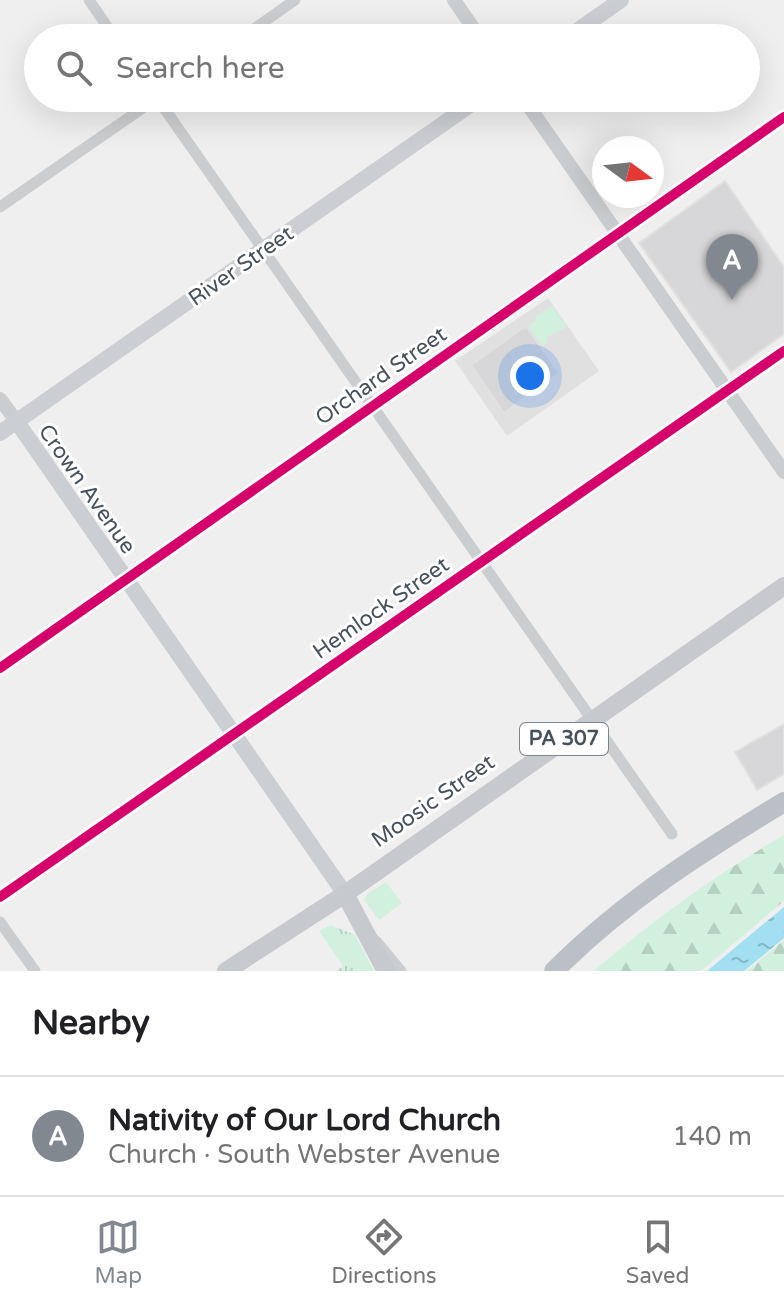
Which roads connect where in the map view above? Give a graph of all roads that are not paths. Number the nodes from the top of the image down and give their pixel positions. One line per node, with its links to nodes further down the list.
1 (89, 0): 5 (street)
2 (295, 0): 6 (street)
3 (454, 0): 7 (street)
4 (621, 0): 8 (main road)
5 (105, 24)
6 (261, 24)
7 (470, 24)
8 (587, 24)
9 (137, 112): 14 (street)
10 (167, 112): 16 (street)
11 (460, 112): 16 (main road, River Street)
12 (533, 112): 15 (street)
13 (784, 117): 15 (street, Orchard Street)
14 (0, 207)
15 (618, 233): 18 (street); 20 (street, Orchard Street)
16 (263, 250): 20 (street); 21 (main road, River Street)
17 (784, 351): 18 (street, Hemlock Street)
18 (727, 392): 23 (street); 24 (street, Hemlock Street)
19 (0, 399): 21 (street, Crown Avenue)
20 (373, 406): 24 (street); 25 (street, Orchard Street)
21 (17, 422): 22 (main road, River Street); 25 (main road, Crown Avenue)
22 (0, 433)
23 (784, 472)
24 (482, 562): 28 (street); 29 (street, Hemlock Street)
25 (126, 578): 27 (street, Orchard Street); 29 (main road, Crown Avenue)
26 (784, 586): 28 (main road, Moosic Street / PA 307)
27 (0, 668)
28 (593, 719): 32 (street); 33 (main road, Moosic Street / PA 307)
29 (236, 735): 33 (main road, Crown Avenue); 34 (street, Hemlock Street)
30 (784, 802): 41 (highway)
31 (784, 815): 42 (highway)
32 (672, 834)
33 (345, 894): 36 (main road); 38 (main road, Moosic Street / PA 307)
34 (0, 897)
35 (0, 922): 37 (street)
36 (363, 926): 39 (main road); 40 (street)
37 (35, 971)
38 (226, 971)
39 (386, 971)
40 (401, 971)
41 (554, 971)
42 (568, 971)

